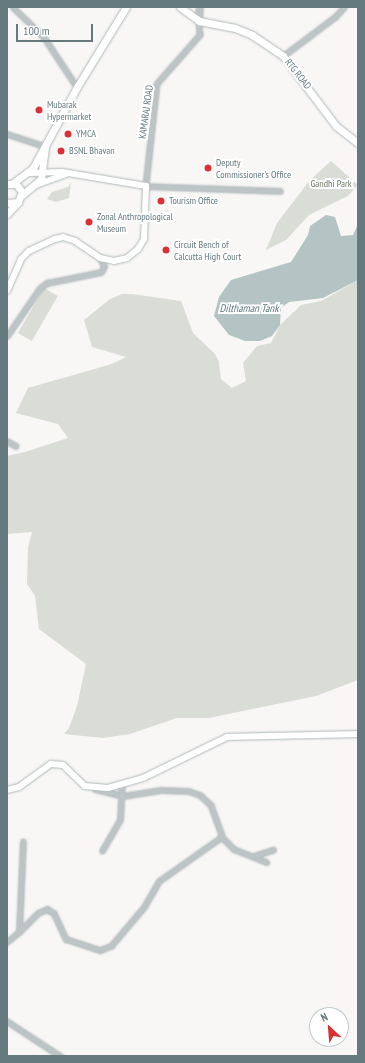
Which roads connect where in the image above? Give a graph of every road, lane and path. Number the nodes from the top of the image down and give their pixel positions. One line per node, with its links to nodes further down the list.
1 (13, 7): 8 (street)
2 (126, 7): 8 (main road)
3 (180, 7): 6 (main road, RTG ROAD)
4 (200, 7): 6 (street, KAMARAJ ROAD)
5 (344, 7): 7 (street)
6 (199, 21): 7 (main road, RTG ROAD); 17 (street, KAMARAJ ROAD)
7 (283, 56): 10 (main road, RTG ROAD)
8 (77, 87): 11 (main road)
9 (7, 134): 11 (street)
10 (358, 143)
11 (44, 146): 12 (main road); 14 (main road)
12 (43, 172): 13 (main road); 14 (main road); 16 (main road)
13 (68, 173): 16 (main road); 17 (main road)
14 (30, 174): 15 (main road); 16 (main road)
15 (9, 183): 19 (main road)
16 (36, 185): 19 (main road)
17 (146, 186): 18 (street); 22 (main road)
18 (280, 191)
19 (20, 198): 20 (main road); 21 (main road)
20 (7, 203)
21 (7, 214)
22 (100, 258): 23 (main road); 24 (street)
23 (7, 290)
24 (7, 336)
25 (7, 441): 26 (street)
26 (16, 446)
27 (358, 734): 28 (main road)
28 (122, 786): 29 (main road); 31 (street)
29 (93, 788): 30 (main road); 31 (street)
30 (7, 790)
31 (123, 796): 32 (street); 35 (street)
32 (223, 838): 36 (street); 38 (street)
33 (23, 842): 38 (street)
34 (273, 850): 36 (street)
35 (102, 851)
36 (254, 856): 37 (street)
37 (267, 862)
38 (19, 932): 39 (street)
39 (7, 942)
40 (7, 1021): 41 (street)
41 (60, 1056)

